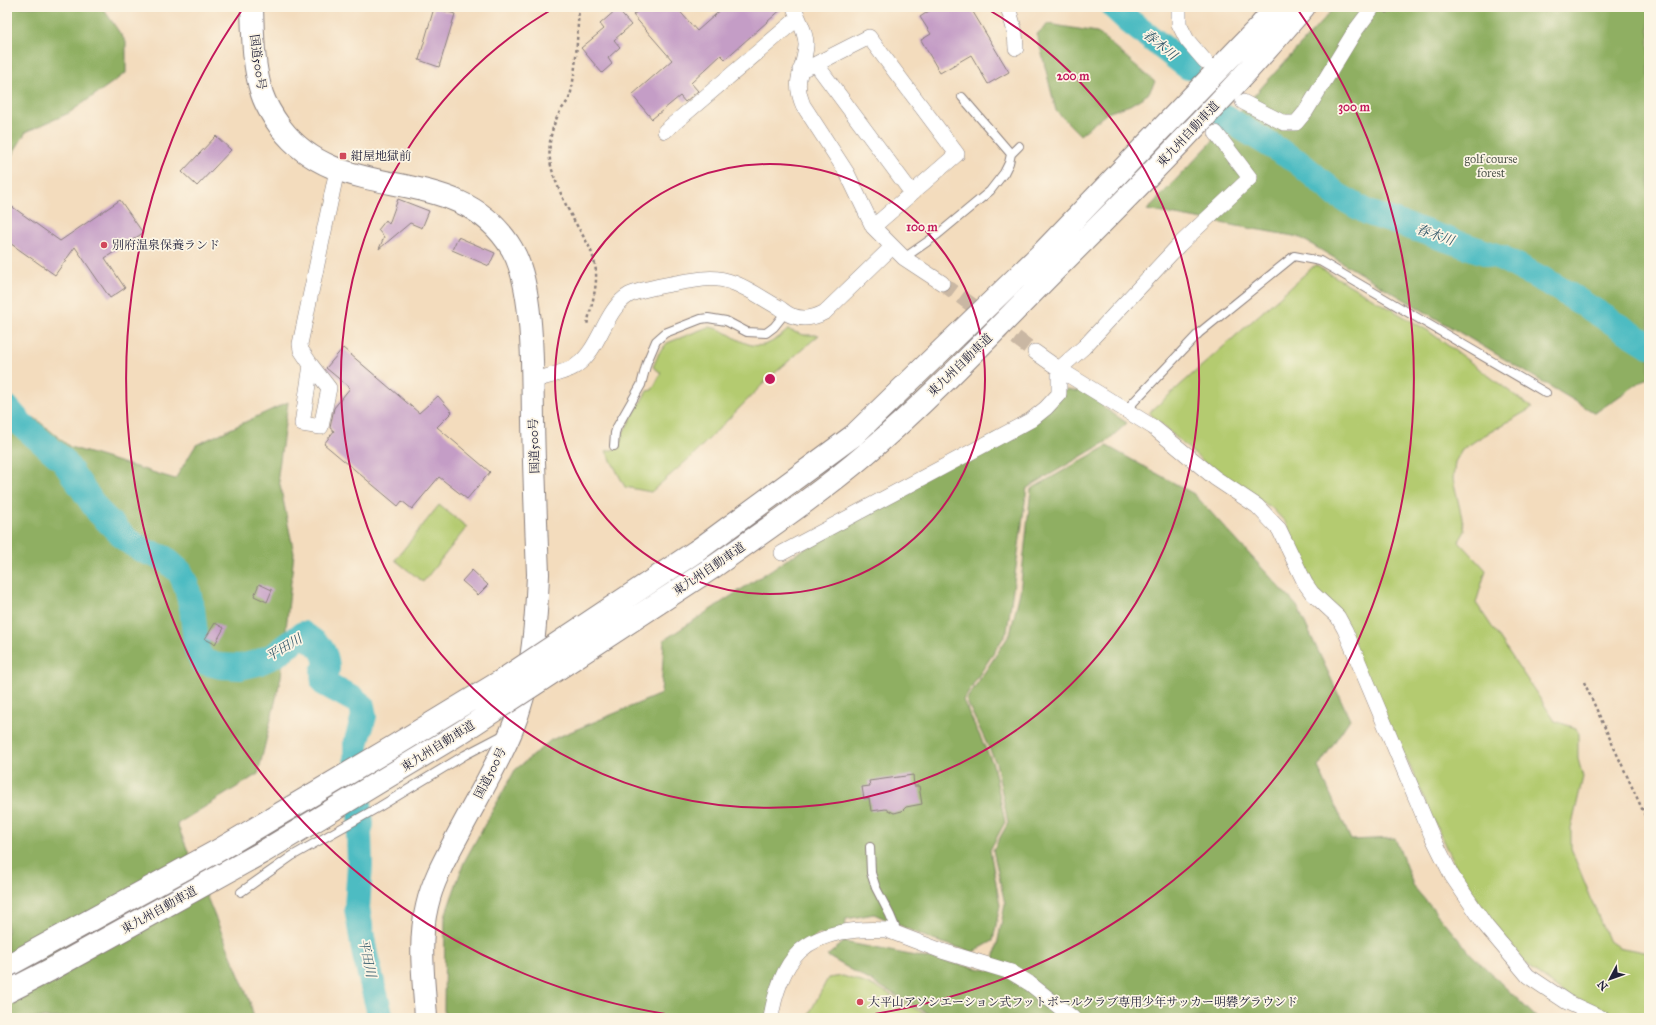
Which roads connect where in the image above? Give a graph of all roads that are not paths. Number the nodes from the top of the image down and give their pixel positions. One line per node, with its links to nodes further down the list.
1 (252, 7): 18 (highway, 国道500号)
2 (1008, 7): 8 (street)
3 (1179, 7): 9 (street)
4 (1276, 7): 37 (highway, 東九州自動車道, bridge)
5 (1304, 7): 38 (highway, 東九州自動車道, bridge)
6 (1373, 7): 13 (street)
7 (796, 13): 11 (street); 14 (street)
8 (1016, 48)
9 (1205, 61)
10 (816, 64): 11 (street); 19 (street); 19 (street)
11 (800, 70): 20 (street)
12 (962, 97): 17 (lane)
13 (1243, 102)
14 (665, 131)
15 (1216, 133): 27 (street)
16 (1019, 146): 17 (lane)
17 (1011, 154): 22 (lane)
18 (337, 170): 26 (street); 28 (highway, 国道500号)
19 (912, 193): 20 (street)
20 (873, 227): 21 (street)
21 (892, 248): 22 (street); 24 (street)
22 (904, 258): 23 (street)
23 (942, 283)
24 (786, 312): 28 (street); 31 (lane)
25 (1035, 352): 27 (street)
26 (311, 365)
27 (1059, 369): 30 (street); 32 (street)
28 (532, 381): 33 (highway, 国道500号)
29 (1546, 392): 30 (lane)
30 (1126, 410): 42 (street)
31 (614, 446)
32 (782, 553)
33 (511, 731): 35 (lane); 39 (highway, 国道500号)
34 (870, 847): 36 (lane)
35 (241, 892)
36 (898, 934): 40 (street); 41 (street)
37 (7, 966)
38 (7, 992)
39 (426, 1018)
40 (771, 1018)
41 (1072, 1018)
42 (1602, 1018)

